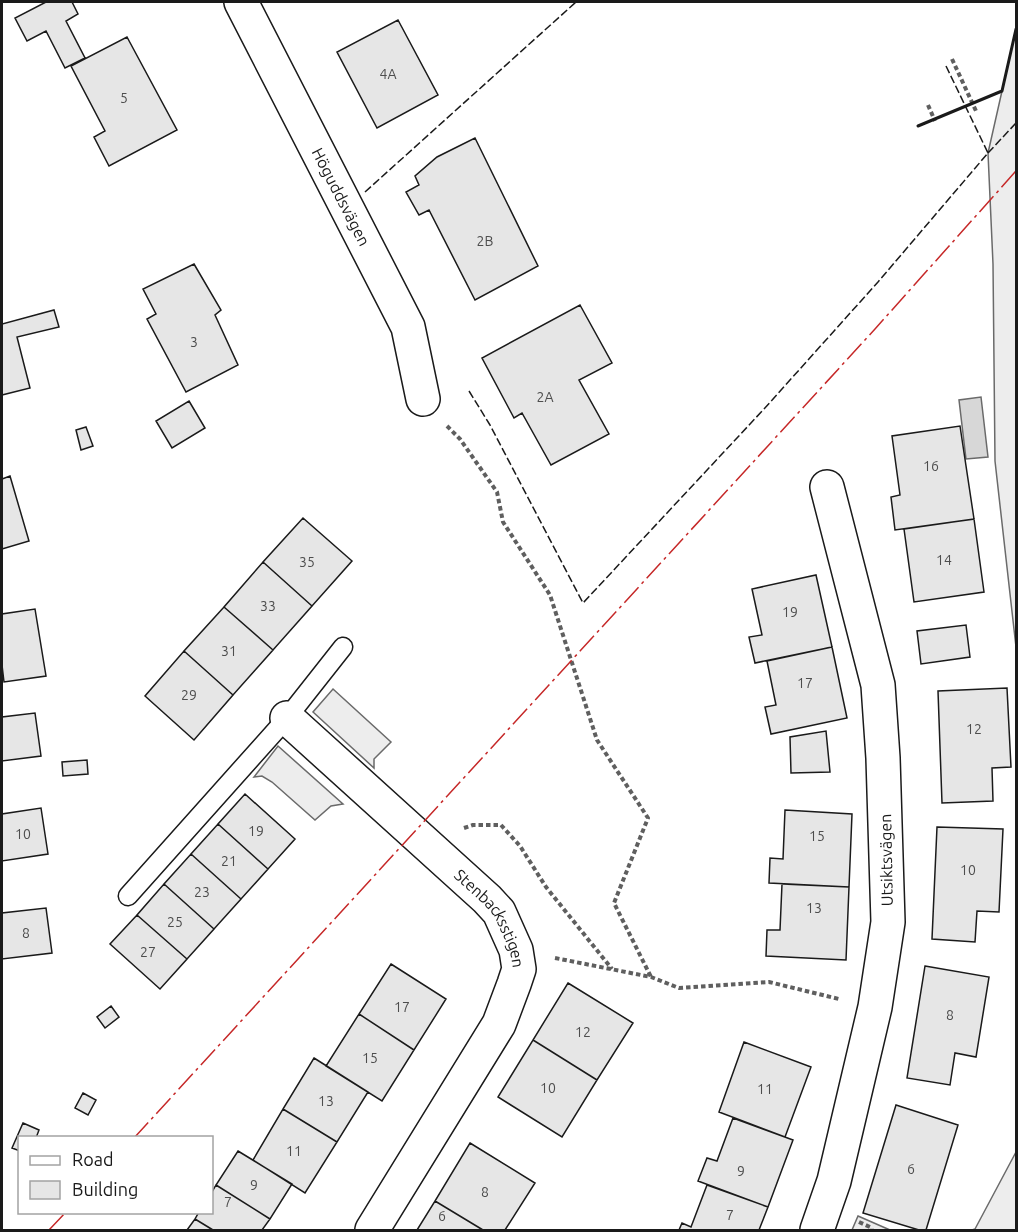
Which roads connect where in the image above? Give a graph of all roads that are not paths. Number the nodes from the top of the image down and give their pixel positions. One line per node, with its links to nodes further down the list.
1 (241, 2): 2 (street, Höguddsvägen)
2 (423, 399)
3 (827, 487): 8 (street, Utsiktsvägen)
4 (343, 647): 5 (lane)
5 (287, 718): 6 (lane); 7 (street, Stenbacksstigen)
6 (128, 896)
7 (372, 1230)
8 (817, 1230)

